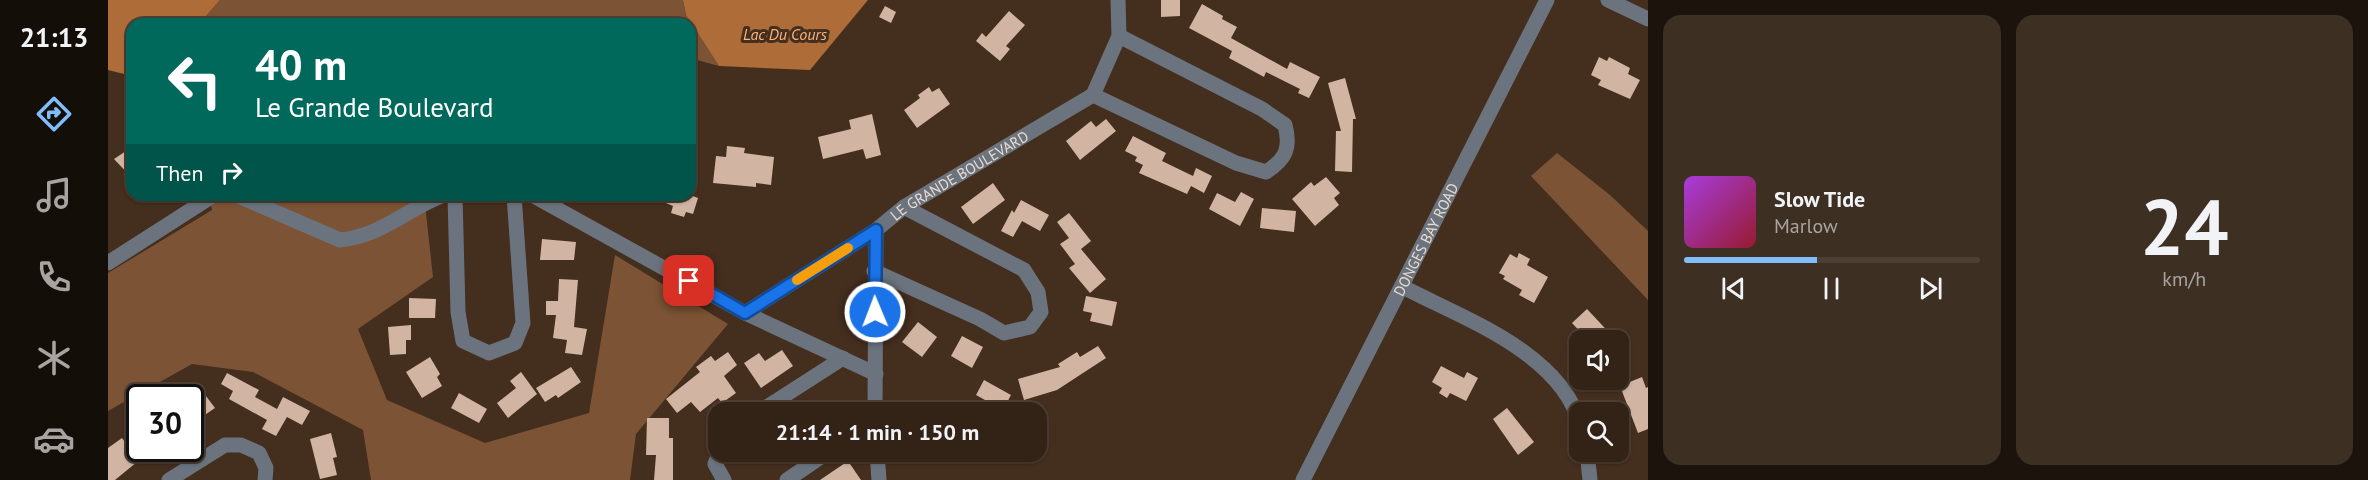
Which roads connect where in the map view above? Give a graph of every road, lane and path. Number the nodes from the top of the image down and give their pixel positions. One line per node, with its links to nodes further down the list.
1 (1118, 0): 5 (street)
2 (1547, 0): 17 (street, DONGES BAY ROAD)
3 (1608, 0): 4 (street)
4 (1648, 19)
5 (1119, 36): 6 (street); 6 (street)
6 (1093, 95): 13 (street, LE GRANDE BOULEVARD)
7 (205, 201): 15 (street)
8 (250, 201): 9 (street)
9 (433, 201)
10 (455, 201): 11 (street)
11 (514, 201)
12 (543, 201): 18 (street)
13 (904, 207): 14 (street, LE GRANDE BOULEVARD); 16 (street)
14 (876, 230): 16 (street); 18 (street, LE GRANDE BOULEVARD)
15 (108, 263)
16 (874, 272): 20 (street)
17 (1402, 287): 23 (street); 33 (street, DONGES BAY ROAD)
18 (745, 313): 19 (street)
19 (843, 358): 20 (street); 21 (street)
20 (876, 374): 22 (street)
21 (775, 402)
22 (876, 402)
23 (1570, 402)
24 (716, 462): 30 (street)
25 (813, 462): 31 (street)
26 (878, 462): 32 (street)
27 (1588, 462): 34 (street)
28 (170, 480): 29 (street)
29 (265, 480)
30 (724, 480)
31 (787, 480)
32 (879, 480)
33 (1303, 480)
34 (1590, 480)

